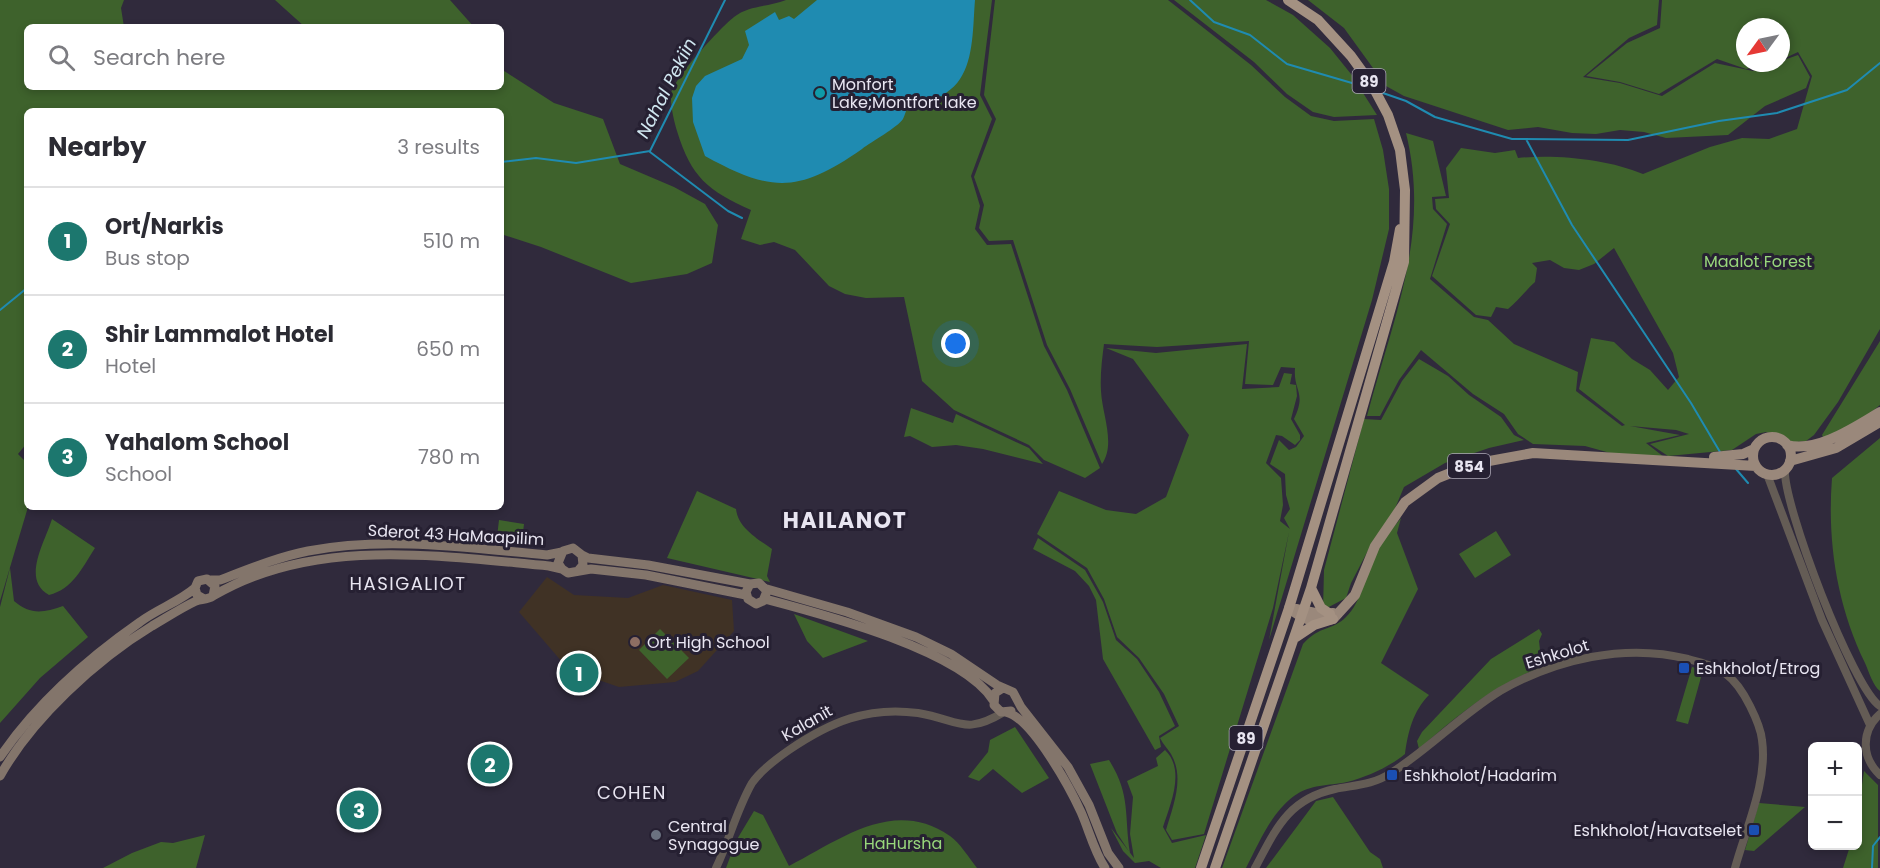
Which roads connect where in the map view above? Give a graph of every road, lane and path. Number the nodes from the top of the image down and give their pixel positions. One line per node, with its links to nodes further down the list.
1 (1288, 0): 2 (highway, 89)
2 (1405, 190): 18 (highway, 89); 22 (highway, 89)
3 (1880, 412): 5 (main road, 854)
4 (1880, 422): 8 (main road)
5 (1787, 445): 6 (main road, 854); 8 (main road)
6 (1754, 449): 7 (main road, 854); 9 (main road)
7 (1648, 460): 9 (main road, 854); 24 (main road, 854)
8 (1787, 465): 10 (main road); 29 (street)
9 (1756, 466): 10 (main road)
10 (1767, 474): 32 (street)
11 (562, 552): 12 (main road); 13 (main road); 15 (main road, Sderot 43 HaMaapilim)
12 (582, 555): 14 (main road); 16 (main road)
13 (562, 569): 14 (main road); 21 (main road, Sderot 43 HaMaapilim)
14 (578, 571): 20 (main road)
15 (211, 580): 17 (main road); 21 (main road)
16 (750, 584): 19 (main road); 20 (main road)
17 (195, 588): 21 (main road); 34 (main road)
18 (1311, 588): 23 (highway, 89); 24 (highway)
19 (766, 594): 20 (main road); 26 (main road); 28 (main road)
20 (746, 595)
21 (208, 598): 36 (main road, Sderot 43 HaMaapilim)
22 (1290, 608): 23 (main road); 40 (highway, 89)
23 (1303, 614): 24 (main road); 25 (highway, 89)
24 (1331, 617): 25 (highway)
25 (1294, 640): 41 (highway, 89)
26 (1003, 688): 27 (main road); 28 (main road)
27 (1017, 699): 30 (main road); 39 (main road)
28 (993, 702): 30 (main road); 33 (street)
29 (1880, 706)
30 (1005, 712): 33 (street); 38 (main road)
31 (1880, 714): 32 (street)
32 (1870, 725): 35 (street)
33 (978, 726): 37 (street, Kalanit)
34 (0, 757)
35 (1880, 775)
36 (0, 776)
37 (716, 868)
38 (1105, 868)
39 (1119, 868)
40 (1201, 868)
41 (1215, 868)
42 (1254, 868): 43 (street, Eshkolot)
43 (1735, 868)

